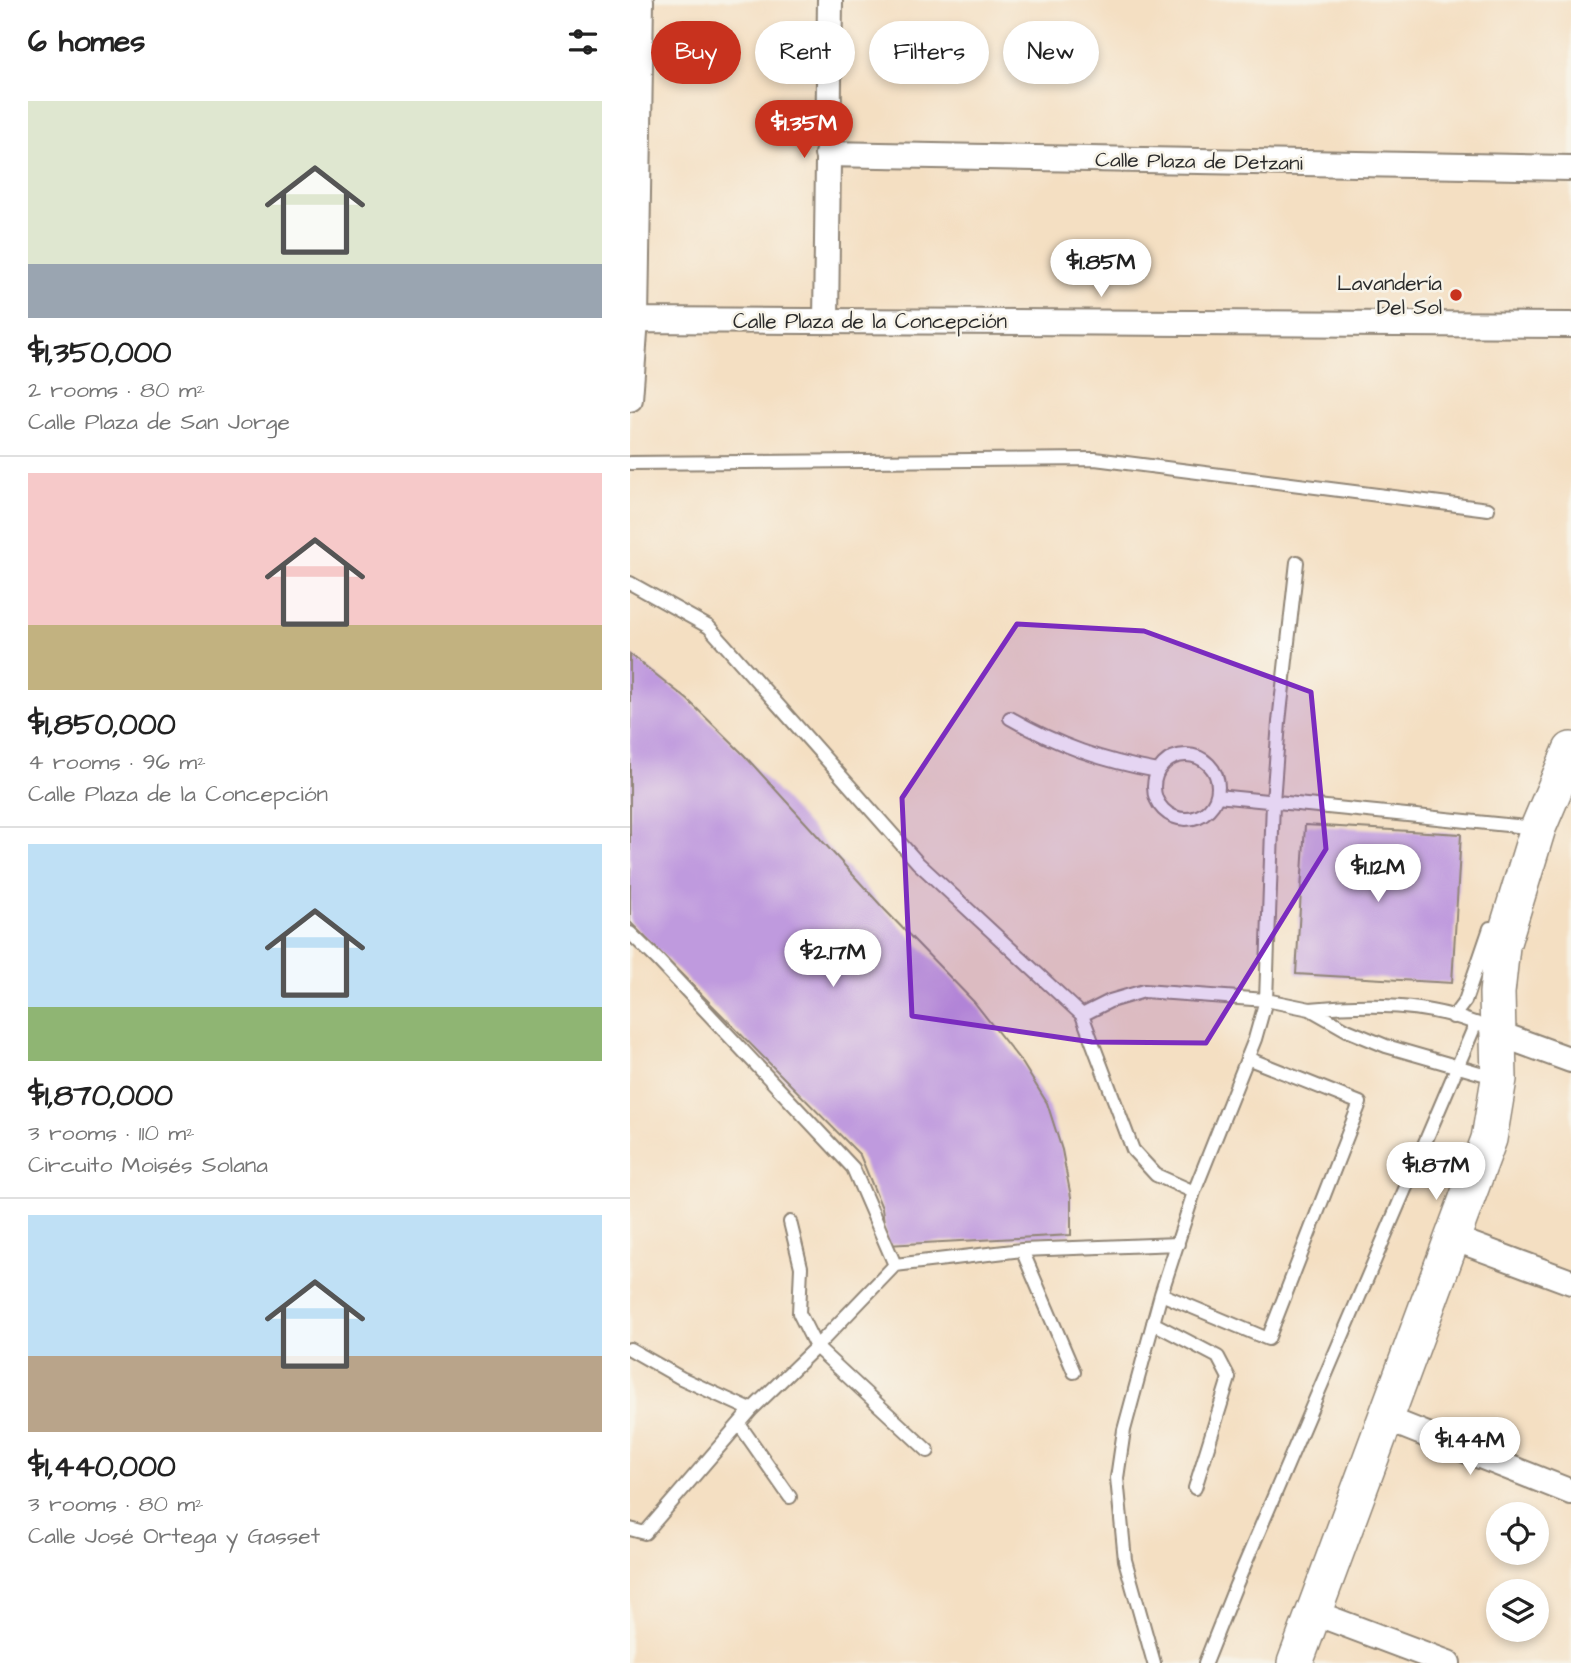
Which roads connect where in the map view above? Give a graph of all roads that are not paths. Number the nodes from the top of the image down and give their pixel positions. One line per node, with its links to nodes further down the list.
1 (641, 0): 5 (street)
2 (830, 0): 3 (street)
3 (827, 154): 4 (street, Calle Plaza de Detzani); 6 (street)
4 (1571, 168)
5 (633, 320): 6 (street, Calle Plaza de la Concepción); 8 (street)
6 (825, 321): 7 (street, Calle Plaza de la Concepción)
7 (1571, 325)
8 (630, 399)
9 (630, 463): 10 (lane)
10 (1488, 509)
11 (1297, 562): 17 (lane)
12 (630, 583): 23 (lane)
13 (1010, 718): 15 (lane)
14 (1571, 750): 18 (street)
15 (1158, 771): 16 (lane); 16 (lane)
16 (1217, 796): 17 (lane)
17 (1273, 802): 18 (lane); 21 (lane)
18 (1524, 854): 25 (street)
19 (1494, 916): 24 (lane)
20 (630, 933): 35 (lane)
21 (1266, 1000): 22 (lane); 23 (lane); 26 (lane)
22 (1310, 1009): 24 (lane); 28 (lane)
23 (1082, 1015): 30 (lane)
24 (1453, 1017): 25 (lane)
25 (1487, 1028): 27 (street); 28 (lane); 29 (street)
26 (1247, 1058): 30 (lane); 37 (lane)
27 (1571, 1060)
28 (1458, 1067): 29 (lane); 52 (lane)
29 (1499, 1079): 32 (street)
30 (1194, 1192): 33 (lane)
31 (790, 1222): 39 (lane)
32 (1453, 1238): 36 (street); 43 (street)
33 (1178, 1244): 34 (lane); 37 (lane)
34 (1022, 1250): 35 (lane); 41 (lane)
35 (895, 1265): 39 (lane)
36 (1571, 1282)
37 (1161, 1294): 38 (lane)
38 (1153, 1322): 46 (lane); 51 (lane)
39 (816, 1347): 42 (lane); 45 (lane)
40 (630, 1349): 42 (lane)
41 (1074, 1372)
42 (751, 1409): 44 (lane)
43 (1387, 1419): 47 (street); 50 (street)
44 (739, 1423): 48 (lane); 49 (lane)
45 (928, 1451)
46 (1195, 1488)
47 (1571, 1492)
48 (790, 1497)
49 (630, 1529)
50 (1315, 1613): 53 (street); 54 (street)
51 (1154, 1663)
52 (1205, 1663)
53 (1295, 1663)
54 (1448, 1663)

